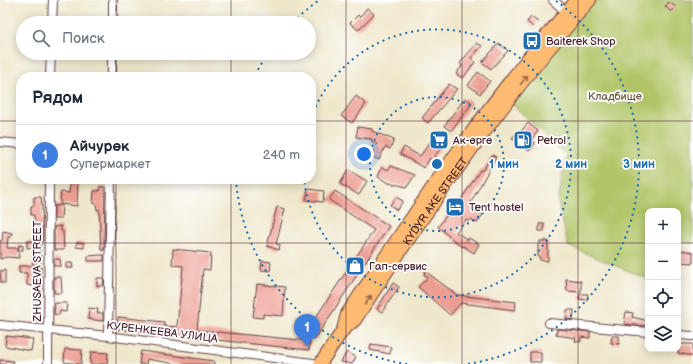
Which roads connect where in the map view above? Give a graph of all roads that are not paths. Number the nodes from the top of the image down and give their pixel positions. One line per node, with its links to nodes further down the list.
1 (52, 0): 7 (street)
2 (113, 0): 8 (street)
3 (553, 0): 6 (street)
4 (577, 0): 6 (highway, KYDYR AKE STREET)
5 (590, 0): 6 (highway, KYDYR AKE STREET)
6 (570, 15): 25 (highway, KYDYR AKE STREET)
7 (52, 16)
8 (113, 16)
9 (51, 60): 11 (street)
10 (112, 60): 12 (street)
11 (50, 72)
12 (112, 72)
13 (0, 142): 14 (street)
14 (16, 144)
15 (49, 184): 19 (street, ZHUSAEVA STREET)
16 (111, 184): 22 (street)
17 (549, 323): 20 (street)
18 (0, 325): 19 (street, КУРЕНКЕЕВА УЛИЦА)
19 (48, 329): 22 (street, КУРЕНКЕЕВА УЛИЦА); 24 (street, ZHUSAEVA STREET)
20 (645, 332)
21 (681, 335): 23 (street)
22 (108, 336): 25 (street, КУРЕНКЕЕВА УЛИЦА)
23 (693, 336)
24 (48, 364)
25 (320, 364)

